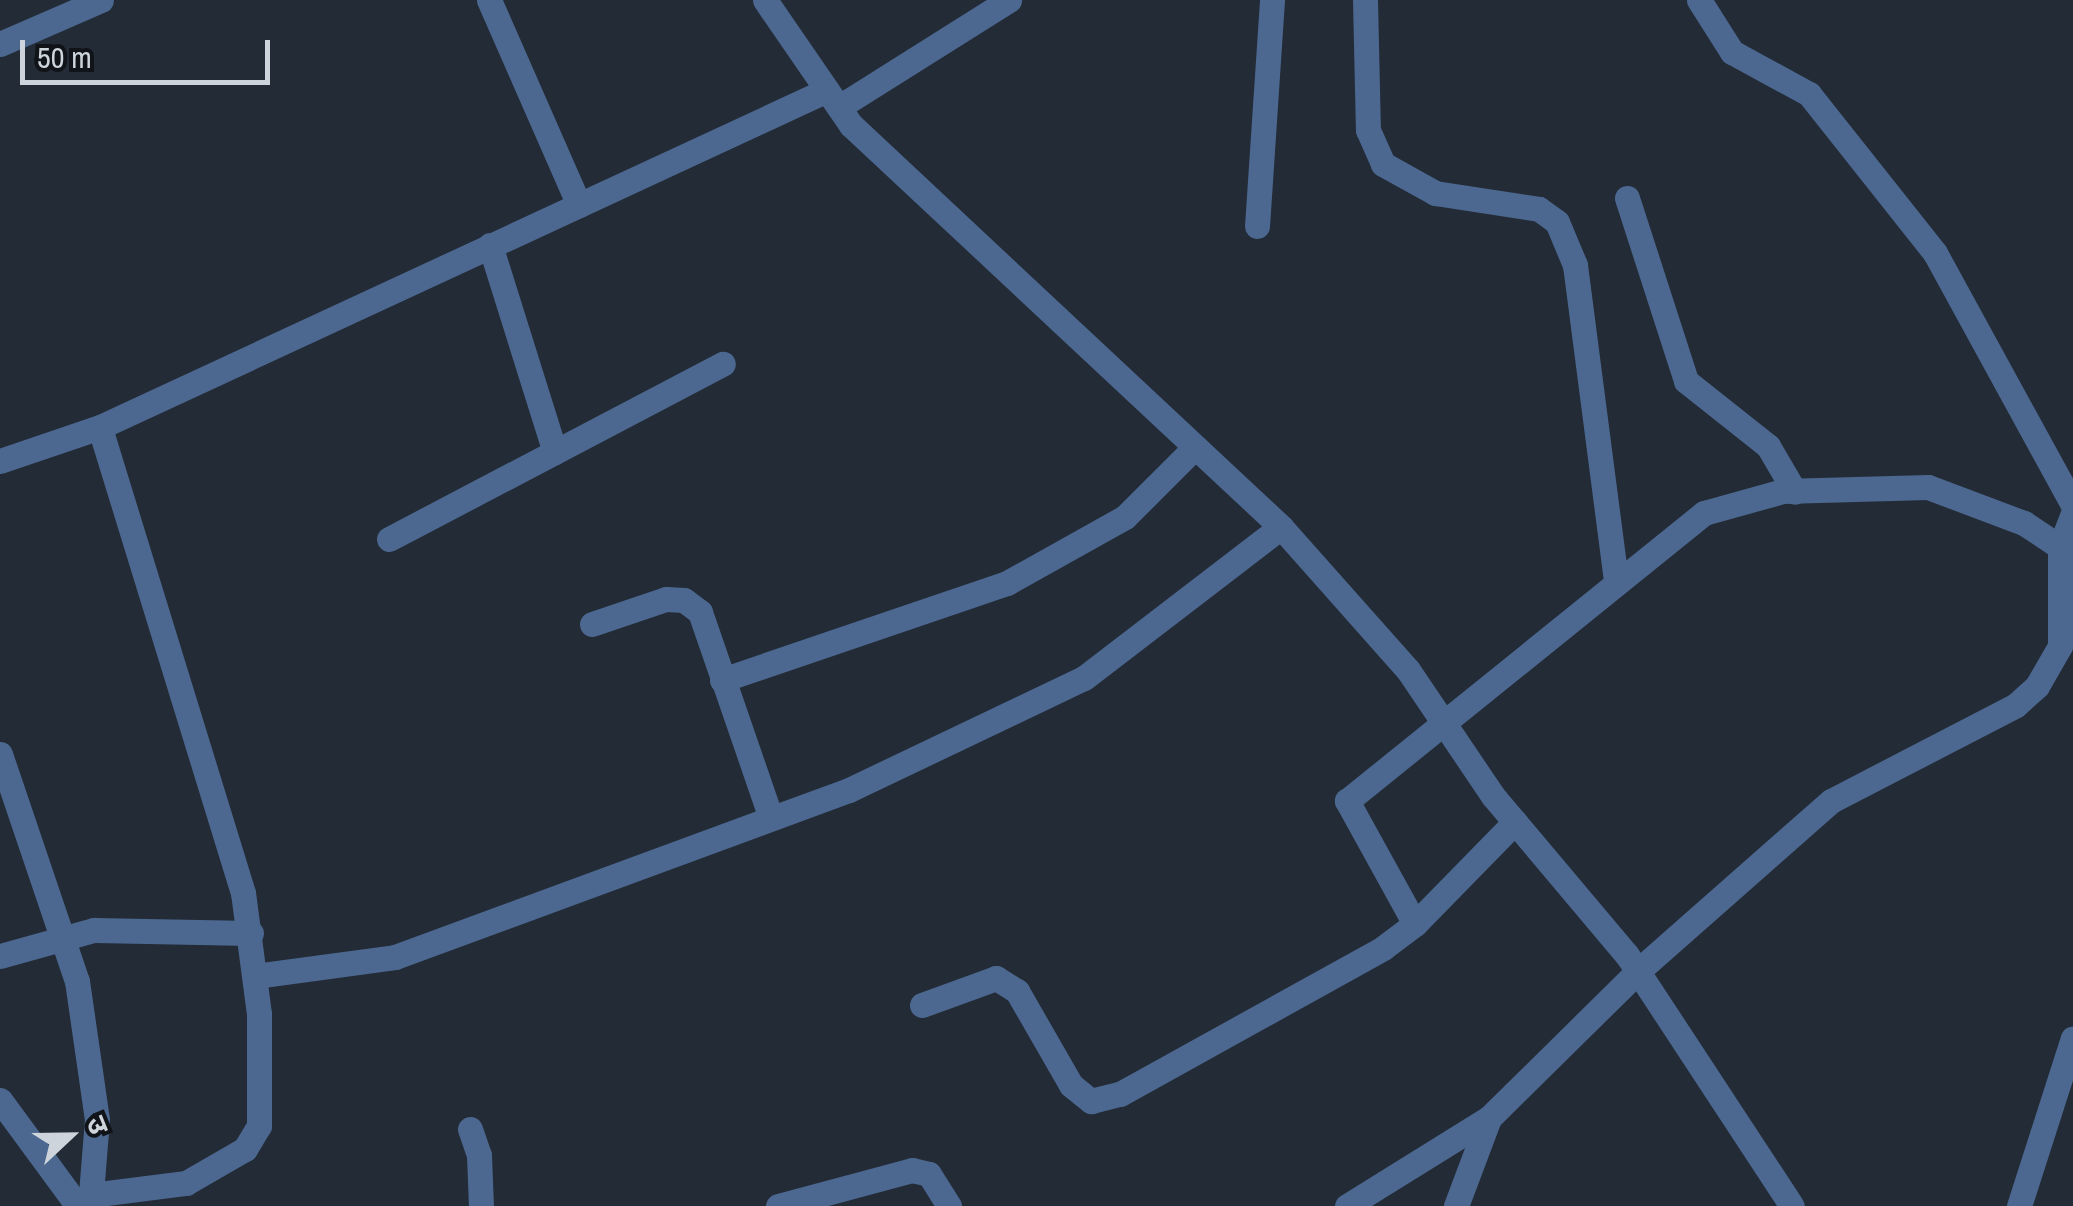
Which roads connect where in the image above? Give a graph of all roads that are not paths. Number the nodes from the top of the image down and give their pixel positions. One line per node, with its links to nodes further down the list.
1 (100, 0): 8 (street)
2 (490, 0): 11 (street)
3 (765, 0): 9 (street)
4 (1009, 0): 9 (street)
5 (1272, 0): 12 (street)
6 (1365, 0): 25 (street)
7 (1700, 0): 20 (street)
8 (0, 44)
9 (833, 98): 11 (street); 16 (street)
10 (1627, 198): 19 (street)
11 (579, 204): 13 (street)
12 (1256, 226)
13 (490, 245): 15 (street); 17 (street)
14 (723, 364): 17 (street)
15 (100, 428): 18 (street); 33 (street)
16 (1195, 447): 22 (street); 27 (street)
17 (555, 452): 23 (street)
18 (0, 461)
19 (1795, 492): 24 (street); 25 (street)
20 (2073, 505)
21 (2073, 513): 24 (street)
22 (1282, 527): 28 (street); 30 (street)
23 (389, 539)
24 (2060, 546): 36 (street)
25 (1616, 580): 28 (street)
26 (592, 624): 27 (street)
27 (722, 680): 30 (street)
28 (1443, 721): 31 (street); 32 (street)
29 (0, 754): 34 (street)
30 (772, 818): 37 (street)
31 (1514, 822): 32 (street); 36 (street)
32 (1415, 924): 38 (street)
33 (251, 933): 34 (street); 37 (street)
34 (62, 935): 35 (street); 43 (street)
35 (0, 956)
36 (1638, 971): 41 (street); 49 (street)
37 (255, 976): 43 (street)
38 (922, 1005)
39 (2073, 1038): 50 (street)
40 (0, 1100): 43 (street)
41 (1489, 1118): 47 (street); 48 (street)
42 (470, 1129): 44 (street)
43 (87, 1202)
44 (481, 1206)
45 (778, 1206): 46 (street)
46 (950, 1206)
47 (1347, 1206)
48 (1456, 1206)
49 (1792, 1206)
50 (2019, 1206)

